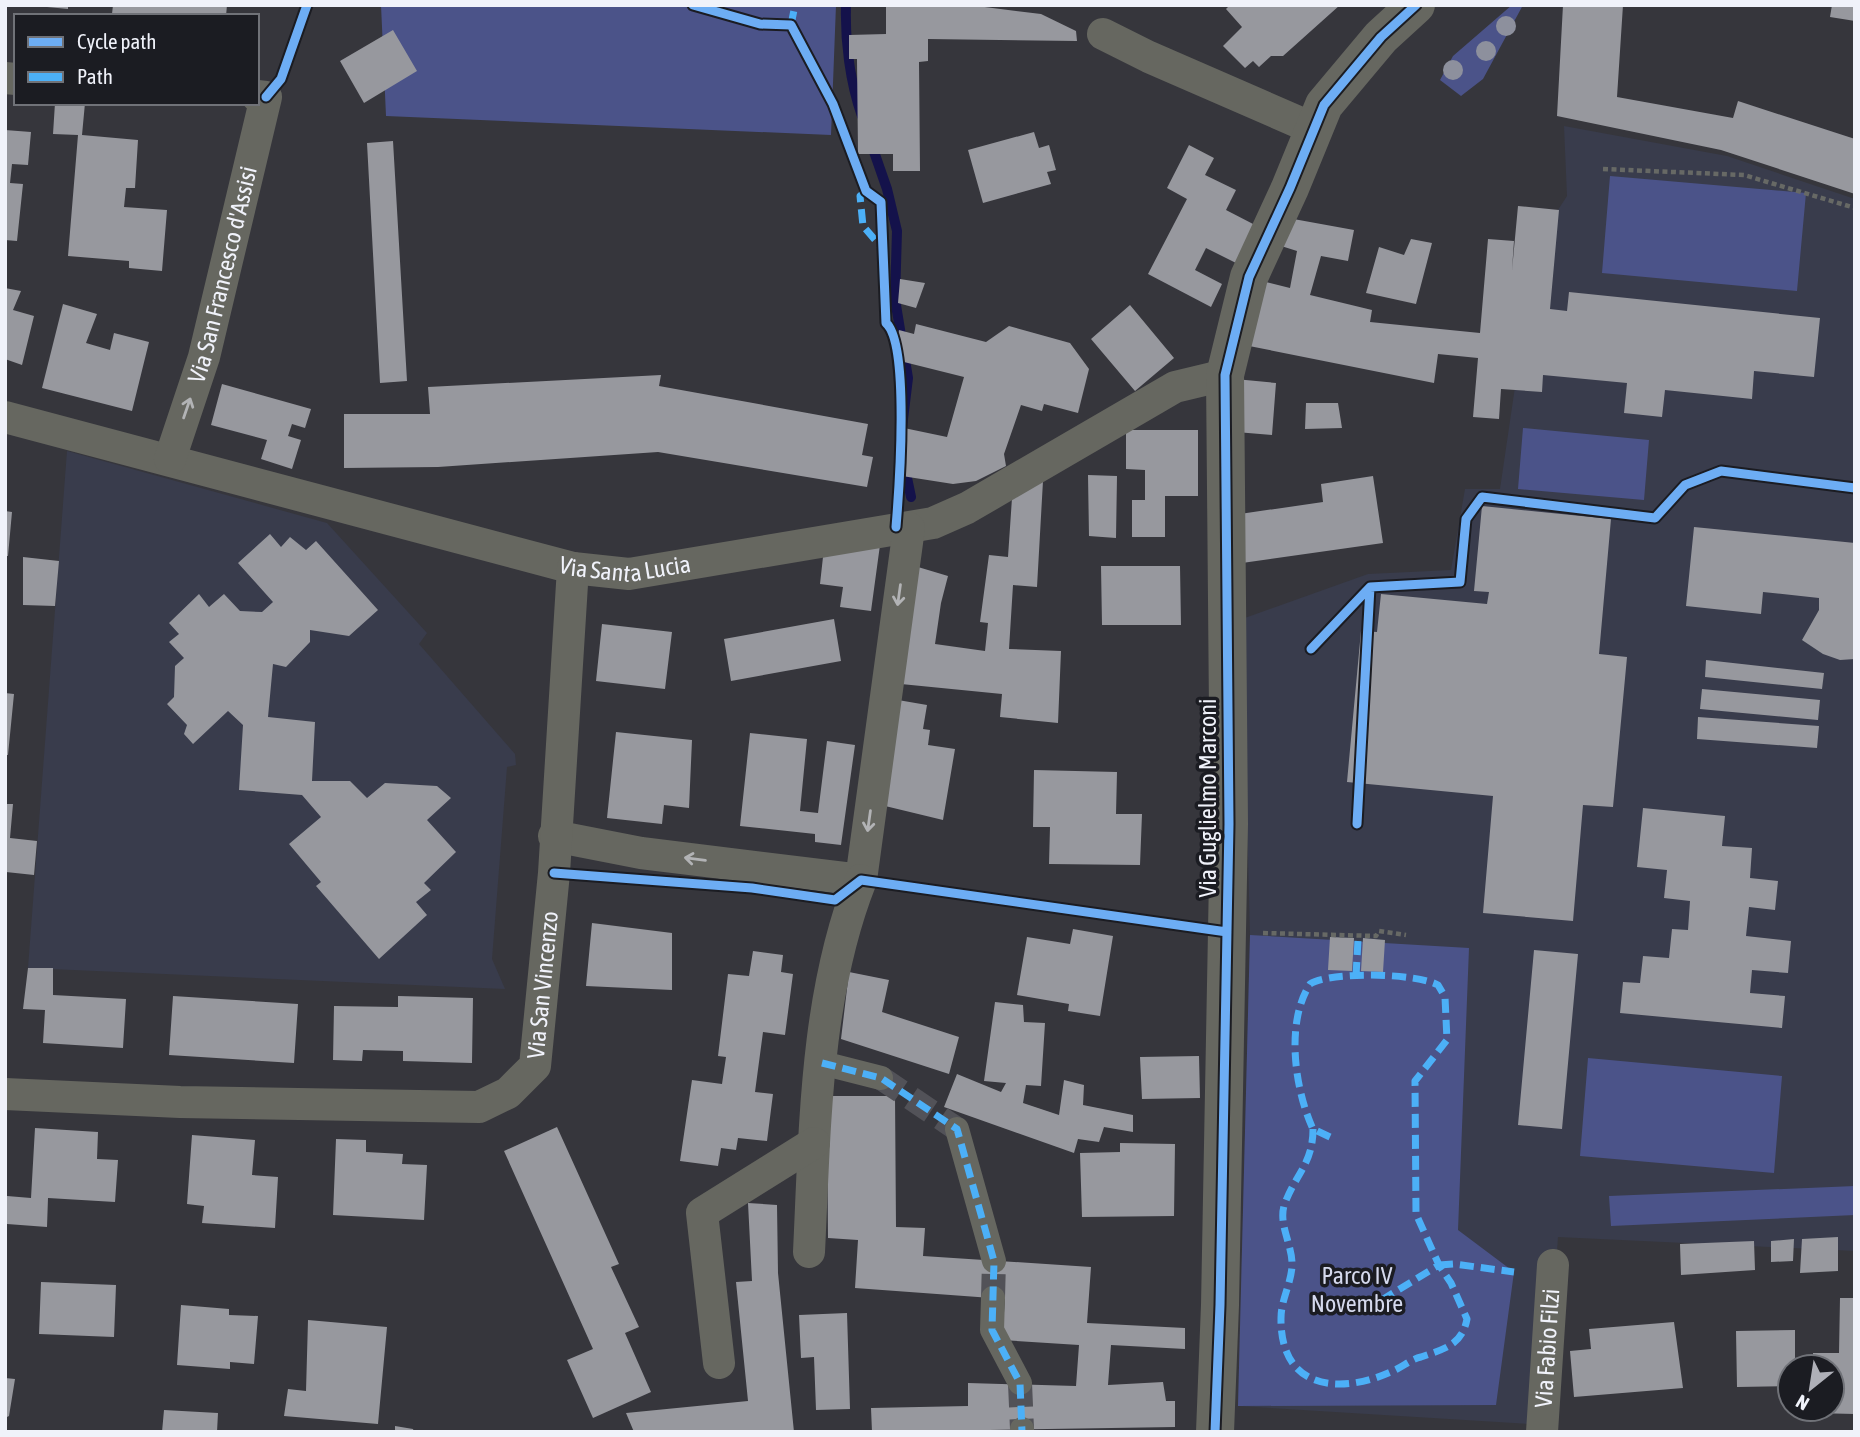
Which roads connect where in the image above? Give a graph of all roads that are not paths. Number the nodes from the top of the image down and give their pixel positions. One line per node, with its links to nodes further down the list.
1 (1416, 5): 4 (street, Via Guglielmo Marconi)
2 (1103, 34): 4 (street)
3 (259, 96): 7 (street, Via San Francesco d'Assisi, one-way to 3)
4 (1312, 128): 5 (street, Via Guglielmo Marconi)
5 (1225, 375): 8 (street, Via Santa Lucia); 23 (street, Via Guglielmo Marconi)
6 (5, 416): 7 (street, Via Santa Lucia)
7 (170, 459): 9 (street, Via Santa Lucia)
8 (909, 528): 9 (street, Via Santa Lucia); 11 (street, one-way to 11)
9 (573, 568): 10 (street, Via San Vincenzo)
10 (554, 836): 11 (street, one-way to 10); 14 (street, Via San Vincenzo)
11 (861, 880): 12 (street)
12 (822, 1063): 13 (street); 16 (street)
13 (881, 1078)
14 (5, 1094)
15 (957, 1129): 18 (street)
16 (814, 1143): 17 (street); 21 (street)
17 (809, 1252)
18 (994, 1261)
19 (1553, 1265): 24 (street, Via Fabio Filzi)
20 (993, 1298): 22 (street)
21 (719, 1363)
22 (1020, 1383)
23 (1215, 1432)
24 (1542, 1432)

